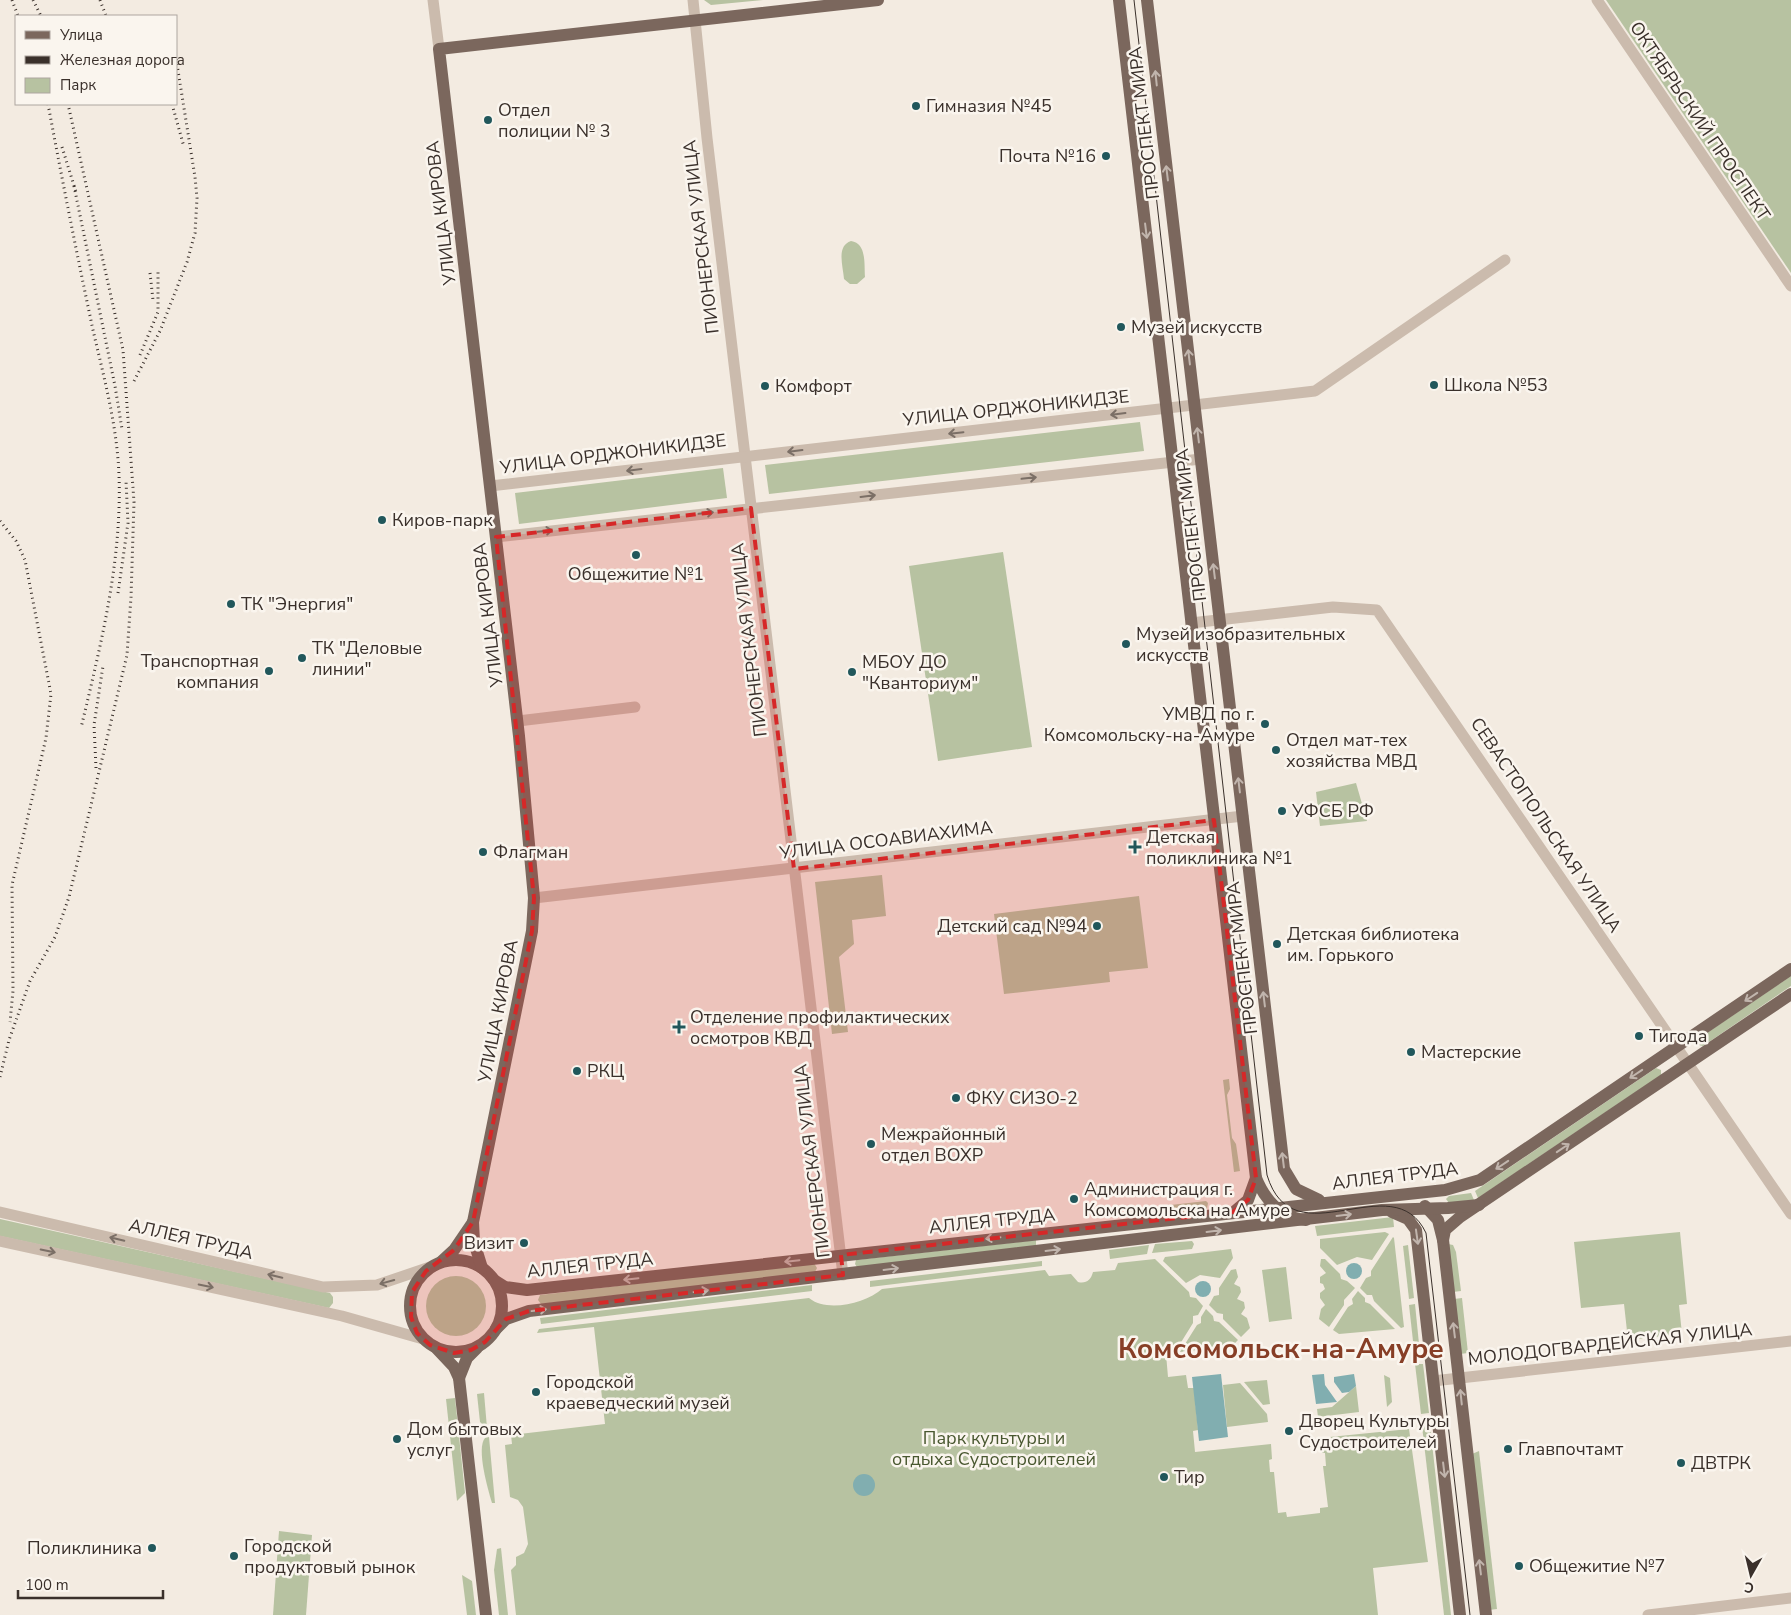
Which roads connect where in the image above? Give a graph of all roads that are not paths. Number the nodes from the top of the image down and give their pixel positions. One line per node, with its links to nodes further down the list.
1 (433, 0): 8 (street, УЛИЦА КИРОВА)
2 (693, 0): 7 (street, ПИОНЕРСКАЯ УЛИЦА)
3 (878, 0): 7 (main road)
4 (1119, 0): 12 (main road, ПРОСПЕКТ МИРА, one-way to 12)
5 (1147, 0): 11 (main road, ПРОСПЕКТ МИРА, one-way to 5)
6 (1597, 0): 10 (street, ОКТЯБРЬСКИЙ ПРОСПЕКТ)
7 (696, 20): 8 (main road); 13 (street, ПИОНЕРСКАЯ УЛИЦА)
8 (439, 49): 16 (main road, УЛИЦА КИРОВА)
9 (1505, 260): 11 (street, УЛИЦА ОРДЖОНИКИДЗЕ)
10 (1791, 286)
11 (1195, 405): 12 (street, УЛИЦА ОРДЖОНИКИДЗЕ); 14 (main road, ПРОСПЕКТ МИРА, one-way to 11)
12 (1166, 409): 13 (street, УЛИЦА ОРДЖОНИКИДЗЕ, one-way to 13); 15 (main road, ПРОСПЕКТ МИРА)
13 (745, 457): 16 (street, УЛИЦА ОРДЖОНИКИДЗЕ, one-way to 16); 17 (street, ПИОНЕРСКАЯ УЛИЦА)
14 (1201, 459): 15 (street); 19 (main road, ПРОСПЕКТ МИРА, one-way to 14)
15 (1173, 462): 17 (street, one-way to 15); 20 (main road, ПРОСПЕКТ МИРА)
16 (490, 486): 18 (main road, УЛИЦА КИРОВА)
17 (751, 508): 18 (street, one-way to 17); 25 (street, ПИОНЕРСКАЯ УЛИЦА)
18 (496, 537): 22 (main road, УЛИЦА КИРОВА)
19 (1220, 620): 20 (street, СЕВАСТОПОЛЬСКАЯ УЛИЦА); 23 (main road, ПРОСПЕКТ МИРА, one-way to 19); 29 (street, СЕВАСТОПОЛЬСКАЯ УЛИЦА)
20 (1191, 623): 24 (main road, ПРОСПЕКТ МИРА)
21 (635, 708): 22 (street)
22 (518, 722): 26 (main road, УЛИЦА КИРОВА)
23 (1243, 816): 24 (street, УЛИЦА ОСОАВИАХИМА); 33 (main road, ПРОСПЕКТ МИРА, one-way to 23)
24 (1214, 820): 25 (street, УЛИЦА ОСОАВИАХИМА); 31 (main road, ПРОСПЕКТ МИРА)
25 (794, 869): 26 (street, УЛИЦА ОСОАВИАХИМА); 47 (street, ПИОНЕРСКАЯ УЛИЦА)
26 (534, 898): 42 (main road, УЛИЦА КИРОВА)
27 (1791, 969): 29 (main road, АЛЛЕЯ ТРУДА, one-way to 29)
28 (1791, 994): 30 (main road, АЛЛЕЯ ТРУДА)
29 (1677, 1047): 30 (street, СЕВАСТОПОЛЬСКАЯ УЛИЦА); 32 (main road, АЛЛЕЯ ТРУДА, one-way to 32)
30 (1688, 1063): 34 (main road, АЛЛЕЯ ТРУДА, one-way to 30); 40 (street, СЕВАСТОПОЛЬСКАЯ УЛИЦА)
31 (1256, 1178): 35 (main road, ПРОСПЕКТ МИРА); 39 (main road, ПРОСПЕКТ МИРА)
32 (1380, 1196): 33 (main road, АЛЛЕЯ ТРУДА); 36 (main road)
33 (1326, 1201): 35 (main road, АЛЛЕЯ ТРУДА)
34 (1479, 1205): 36 (main road, АЛЛЕЯ ТРУДА); 44 (main road)
35 (1276, 1207): 39 (main road, АЛЛЕЯ ТРУДА); 41 (main road, ПРОСПЕКТ МИРА)
36 (1429, 1209): 37 (main road, АЛЛЕЯ ТРУДА); 44 (main road)
37 (1382, 1210): 41 (main road, АЛЛЕЯ ТРУДА, one-way to 37); 59 (main road, one-way to 59)
38 (0, 1212): 48 (street, АЛЛЕЯ ТРУДА, one-way to 38)
39 (1233, 1212): 43 (main road, АЛЛЕЯ ТРУДА)
40 (1791, 1214)
41 (1306, 1220): 46 (main road, АЛЛЕЯ ТРУДА, one-way to 41)
42 (473, 1222): 48 (main road, УЛИЦА КИРОВА); 49 (main road, УЛИЦА КИРОВА)
43 (1076, 1229): 46 (main road); 47 (main road, АЛЛЕЯ ТРУДА, one-way to 47)
44 (1443, 1240): 58 (main road, one-way to 44)
45 (0, 1241): 53 (street, one-way to 53)
46 (1078, 1247): 50 (main road, АЛЛЕЯ ТРУДА, one-way to 46)
47 (841, 1255): 50 (street, ПИОНЕРСКАЯ УЛИЦА); 51 (main road, АЛЛЕЯ ТРУДА, one-way to 51)
48 (437, 1264): 49 (main road); 53 (main road)
49 (482, 1268): 51 (main road)
50 (843, 1275): 52 (main road, АЛЛЕЯ ТРУДА, one-way to 50)
51 (494, 1280): 52 (main road)
52 (496, 1329): 55 (main road)
53 (423, 1339): 56 (main road)
54 (1791, 1341): 58 (street, МОЛОДОГВАРДЕЙСКАЯ УЛИЦА)
55 (478, 1347): 56 (main road); 57 (main road)
56 (437, 1349): 57 (main road)
57 (459, 1378): 61 (main road)
58 (1459, 1378): 59 (street, МОЛОДОГВАРДЕЙСКАЯ УЛИЦА); 63 (main road, one-way to 58)
59 (1434, 1382): 62 (main road, one-way to 62)
60 (1791, 1598): 64 (street)
61 (486, 1615)
62 (1460, 1615)
63 (1486, 1615)
64 (1648, 1615)

